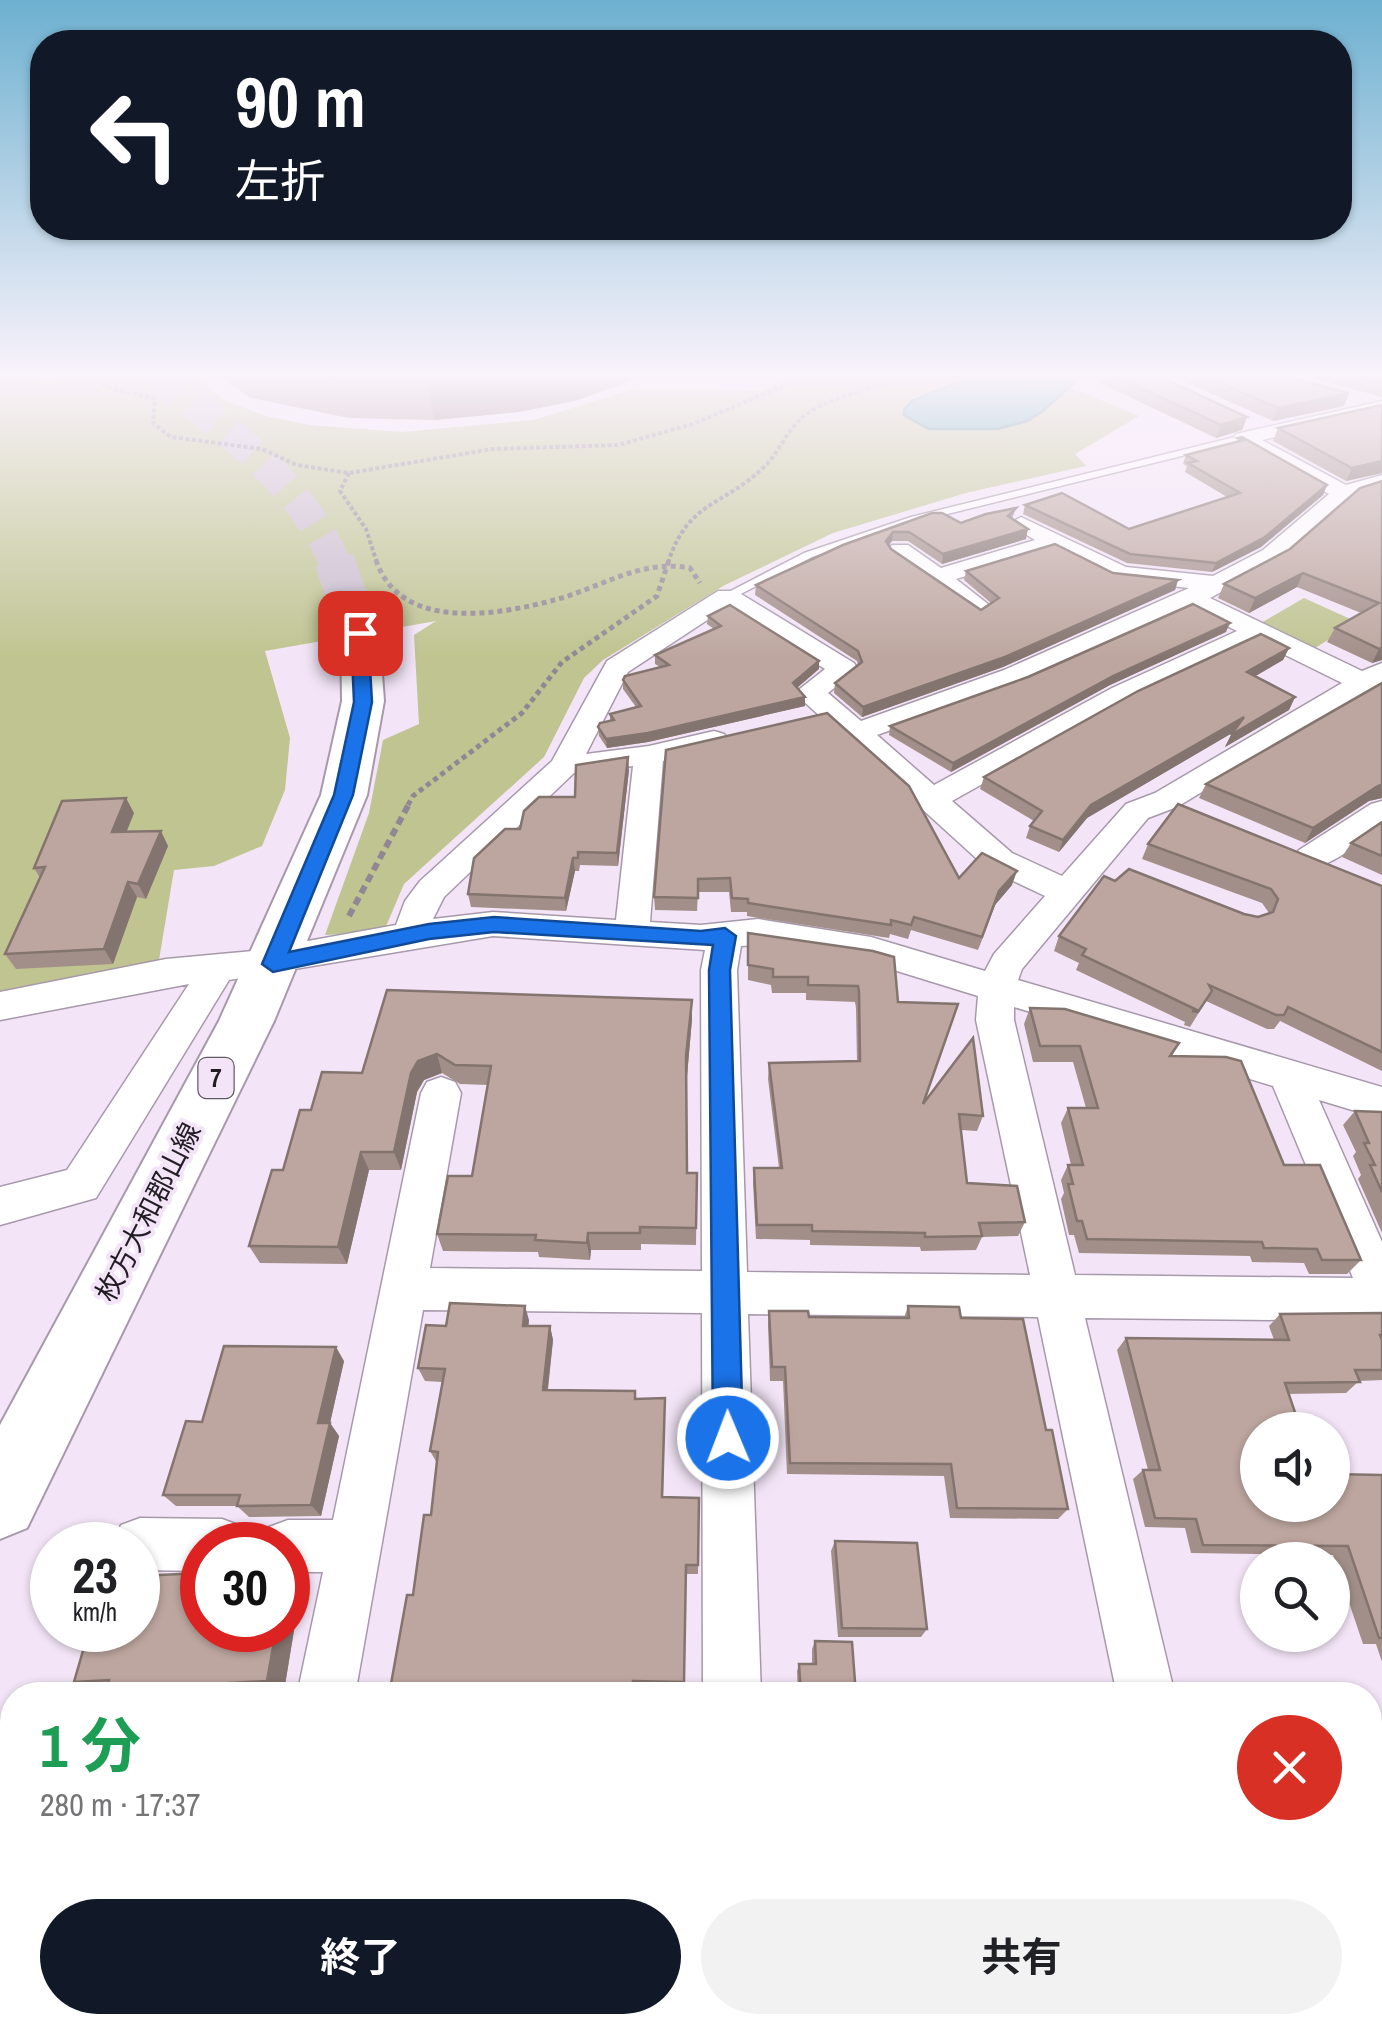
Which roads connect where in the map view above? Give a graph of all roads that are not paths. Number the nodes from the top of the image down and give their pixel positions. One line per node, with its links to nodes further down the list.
1 (1095, 469): 10 (lane)
2 (1307, 469): 4 (street)
3 (1382, 482): 4 (street)
4 (1344, 492): 9 (street)
5 (1020, 524): 6 (street)
6 (1056, 541): 8 (street); 9 (street)
7 (900, 550): 8 (street)
8 (938, 577): 12 (street)
9 (1218, 584): 11 (street)
10 (726, 596): 16 (street); 21 (street)
11 (1190, 598): 13 (street); 19 (street)
12 (980, 608)
13 (1260, 630): 15 (street); 22 (street)
14 (360, 633): 35 (main road, 枚方大和郡山線 / 7)
15 (1372, 676): 23 (street)
16 (833, 712): 17 (street); 19 (street)
17 (796, 721)
18 (741, 734): 20 (street)
19 (856, 734): 22 (street)
20 (649, 756): 21 (street); 32 (street)
21 (564, 766): 33 (street)
22 (931, 800): 31 (street)
23 (1166, 800): 25 (street); 27 (street)
24 (1382, 811): 28 (street)
25 (1202, 814)
26 (1274, 844): 28 (street)
27 (1098, 858): 29 (street); 31 (street)
28 (1310, 858): 30 (street)
29 (1131, 871)
30 (1346, 875)
31 (1068, 893): 36 (street)
32 (632, 933): 33 (street); 34 (street)
33 (409, 936): 35 (street)
34 (725, 936): 36 (street); 43 (street)
35 (246, 966): 37 (street); 41 (street); 46 (main road, 枚方大和郡山線 / 7)
36 (997, 985): 38 (street); 44 (street)
37 (0, 1006)
38 (1288, 1074): 40 (street); 45 (street)
39 (441, 1093): 42 (street)
40 (1382, 1103)
41 (0, 1206)
42 (404, 1289): 43 (street); 48 (street)
43 (726, 1292): 44 (street); 50 (street)
44 (1057, 1296): 45 (street); 51 (street)
45 (1382, 1297)
46 (0, 1501)
47 (310, 1546): 48 (street)
48 (354, 1546): 49 (street)
49 (328, 1682)
50 (732, 1682)
51 (1143, 1682)

